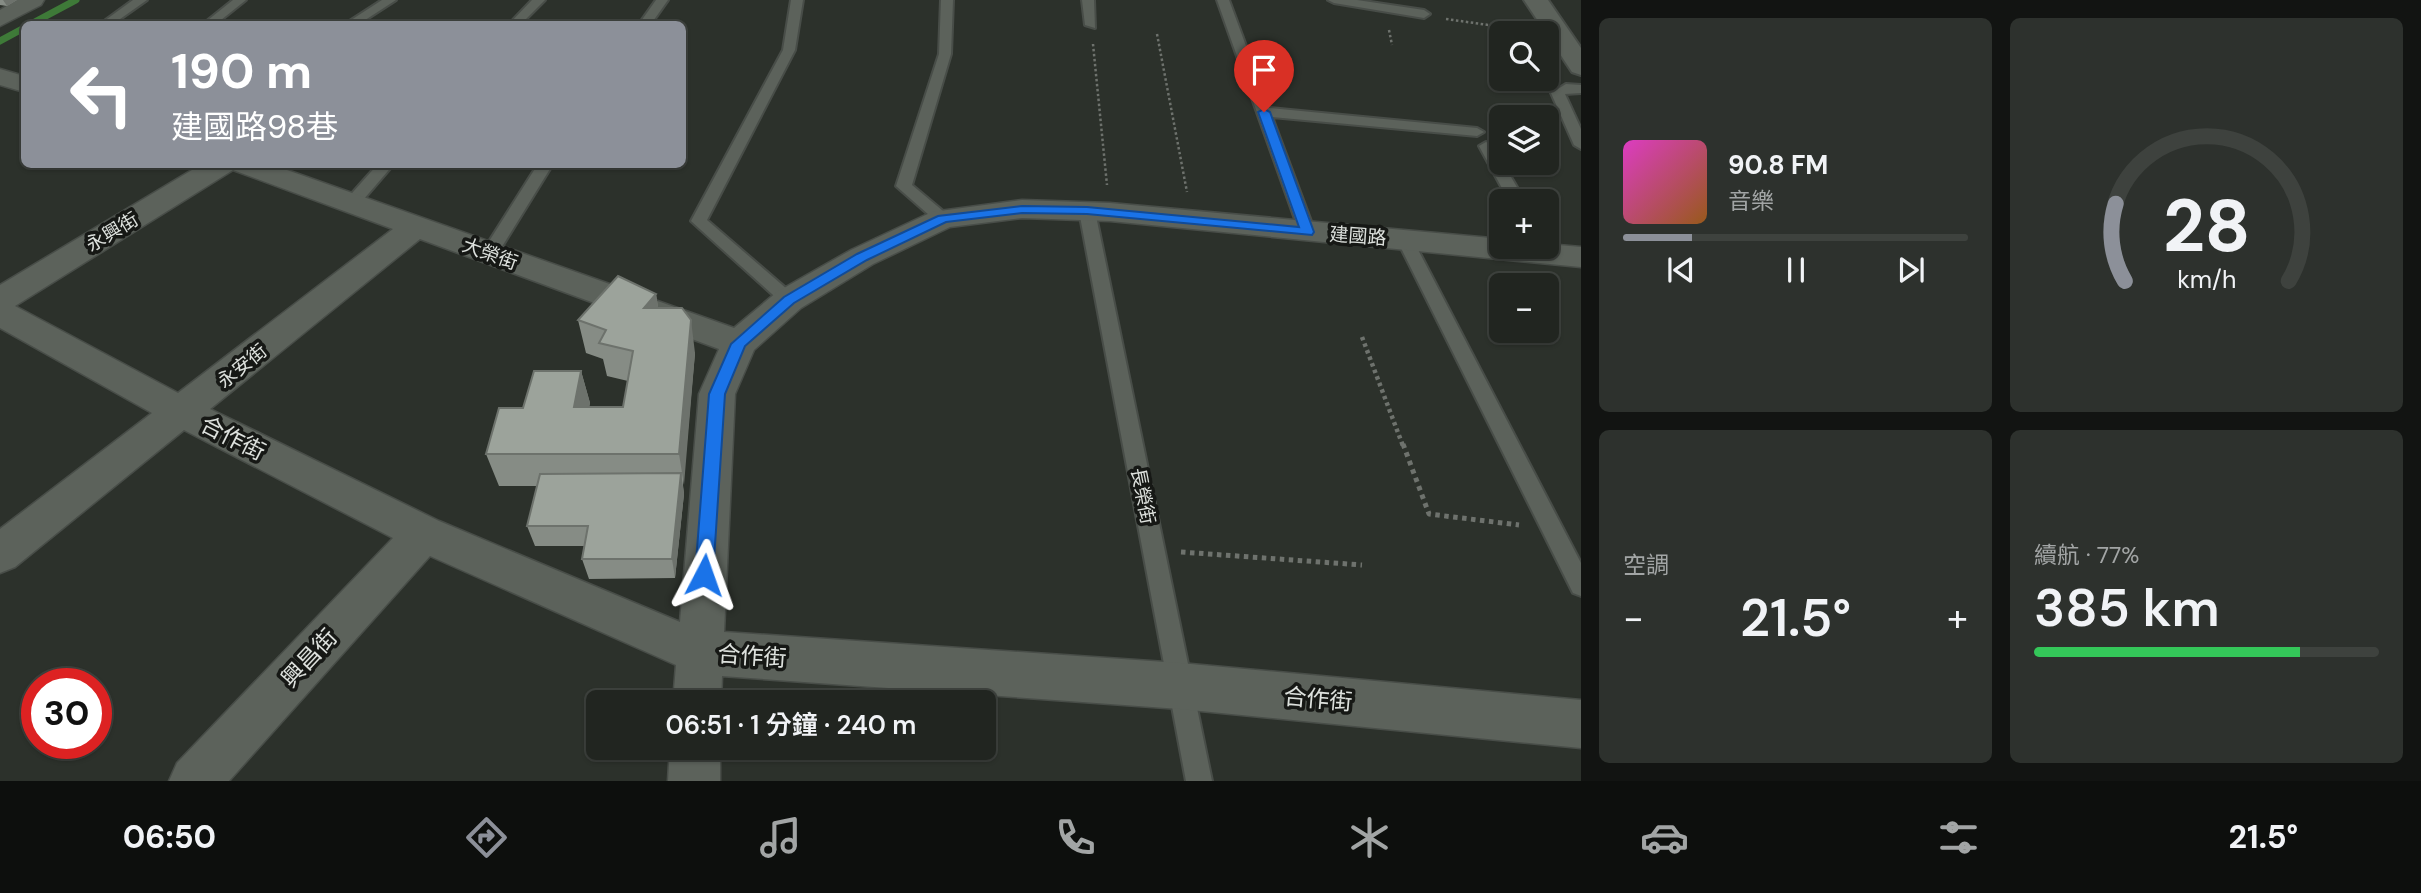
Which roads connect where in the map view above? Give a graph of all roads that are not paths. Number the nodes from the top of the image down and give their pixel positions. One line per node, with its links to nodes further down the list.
1 (33, 0): 14 (street)
2 (141, 0): 15 (lane)
3 (240, 0): 16 (lane)
4 (390, 0): 17 (lane)
5 (539, 0): 18 (lane)
6 (662, 0): 19 (lane)
7 (797, 0): 43 (lane)
8 (947, 0): 34 (lane)
9 (1088, 0): 20 (lane)
10 (1223, 0): 23 (lane)
11 (1334, 0): 13 (lane)
12 (1536, 0): 21 (street)
13 (1424, 14)
14 (0, 19)
15 (110, 21)
16 (213, 21)
17 (356, 21)
18 (518, 21)
19 (647, 21)
20 (1091, 25)
21 (1581, 67)
22 (1581, 89): 25 (lane)
23 (1264, 112): 24 (lane); 36 (lane)
24 (1477, 132)
25 (1581, 145)
26 (1486, 146): 31 (lane)
27 (216, 168): 42 (street, 永興街)
28 (253, 168): 32 (street, 大榮街)
29 (383, 168): 32 (lane)
30 (543, 168): 40 (lane)
31 (1510, 189)
32 (351, 204): 35 (street, 大榮街)
33 (1098, 211): 34 (street, 建國路); 36 (street, 建國路); 51 (lane, 長榮街)
34 (943, 219): 43 (street, 建國路)
35 (416, 227): 40 (street, 大榮街); 46 (street, 永安街)
36 (1307, 232): 37 (street, 建國路)
37 (1405, 240): 38 (street, 建國路); 49 (lane)
38 (1489, 246)
39 (1559, 253): 41 (street, 建國路)
40 (489, 254): 45 (street, 大榮街)
41 (1581, 257)
42 (0, 300)
43 (789, 300): 45 (street, 建國路)
44 (0, 313): 46 (street, 合作街)
45 (738, 344): 50 (street, 建國路)
46 (183, 413): 47 (street, 合作街); 48 (street, 永安街)
47 (424, 534): 50 (street, 合作街); 55 (street, 興昌街)
48 (0, 554)
49 (1581, 586)
50 (699, 652): 51 (street, 合作街); 52 (street, 建國路)
51 (1180, 686): 53 (street, 合作街); 57 (lane, 長榮街)
52 (697, 690)
53 (1581, 724)
54 (695, 760): 56 (street)
55 (195, 781)
56 (694, 781)
57 (1199, 781)

